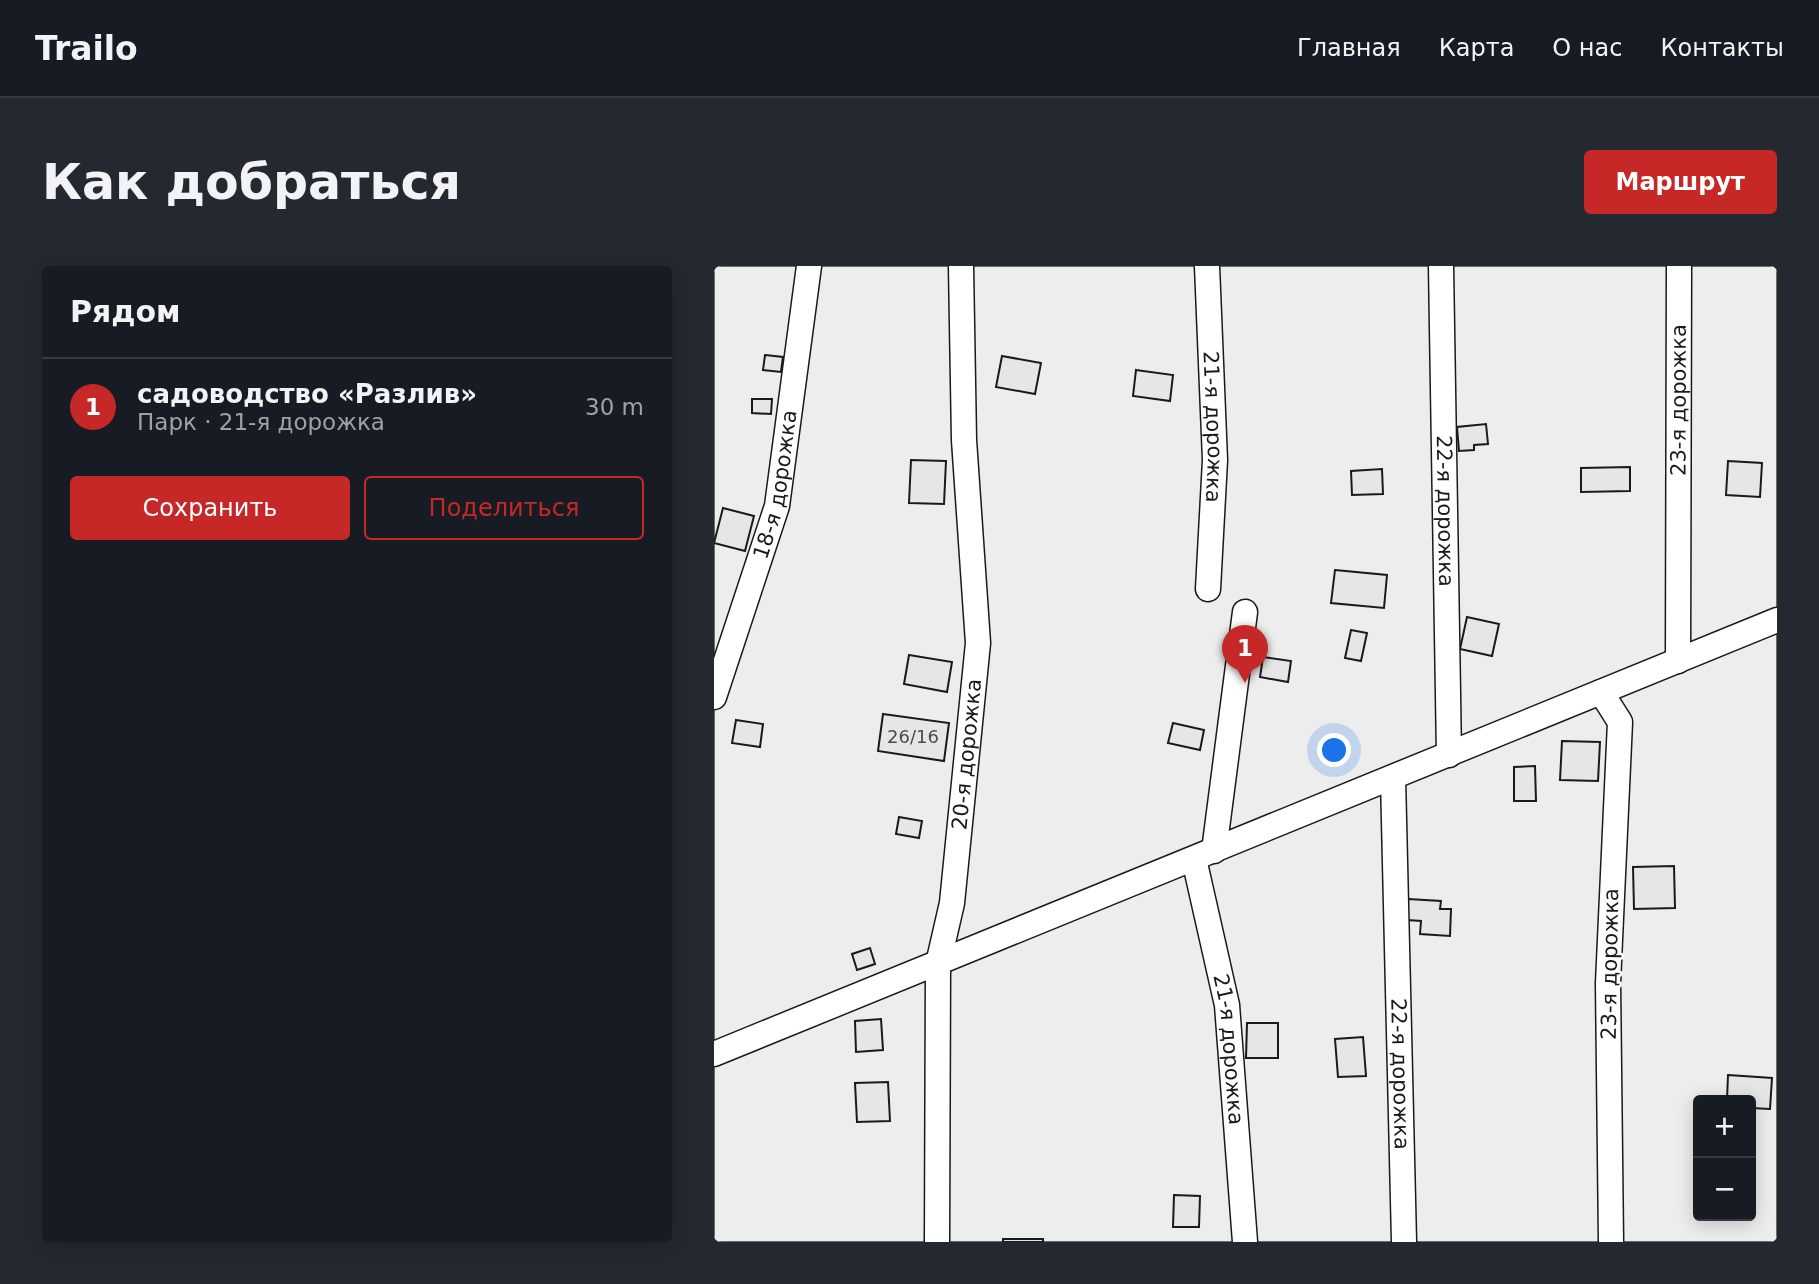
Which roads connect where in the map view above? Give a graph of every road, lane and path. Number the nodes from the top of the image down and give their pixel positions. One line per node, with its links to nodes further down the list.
1 (809, 266): 11 (street, 18-я дорожка)
2 (961, 266): 15 (street, 20-я дорожка)
3 (1207, 266): 6 (street, 21-я дорожка)
4 (1441, 266): 12 (street, 22-я дорожка)
5 (1679, 266): 9 (street, 23-я дорожка)
6 (1208, 589)
7 (1245, 612): 14 (street, 21-я дорожка)
8 (1777, 620): 9 (street)
9 (1678, 661): 10 (street)
10 (1601, 692): 12 (street); 20 (street, 23-я дорожка)
11 (714, 697)
12 (1449, 755): 13 (street)
13 (1393, 778): 14 (street); 19 (street, 22-я дорожка)
14 (1204, 855): 15 (street); 18 (street, 21-я дорожка)
15 (938, 964): 16 (street); 17 (street, 20-я дорожка)
16 (714, 1054)
17 (937, 1242)
18 (1245, 1242)
19 (1404, 1242)
20 (1611, 1242)

